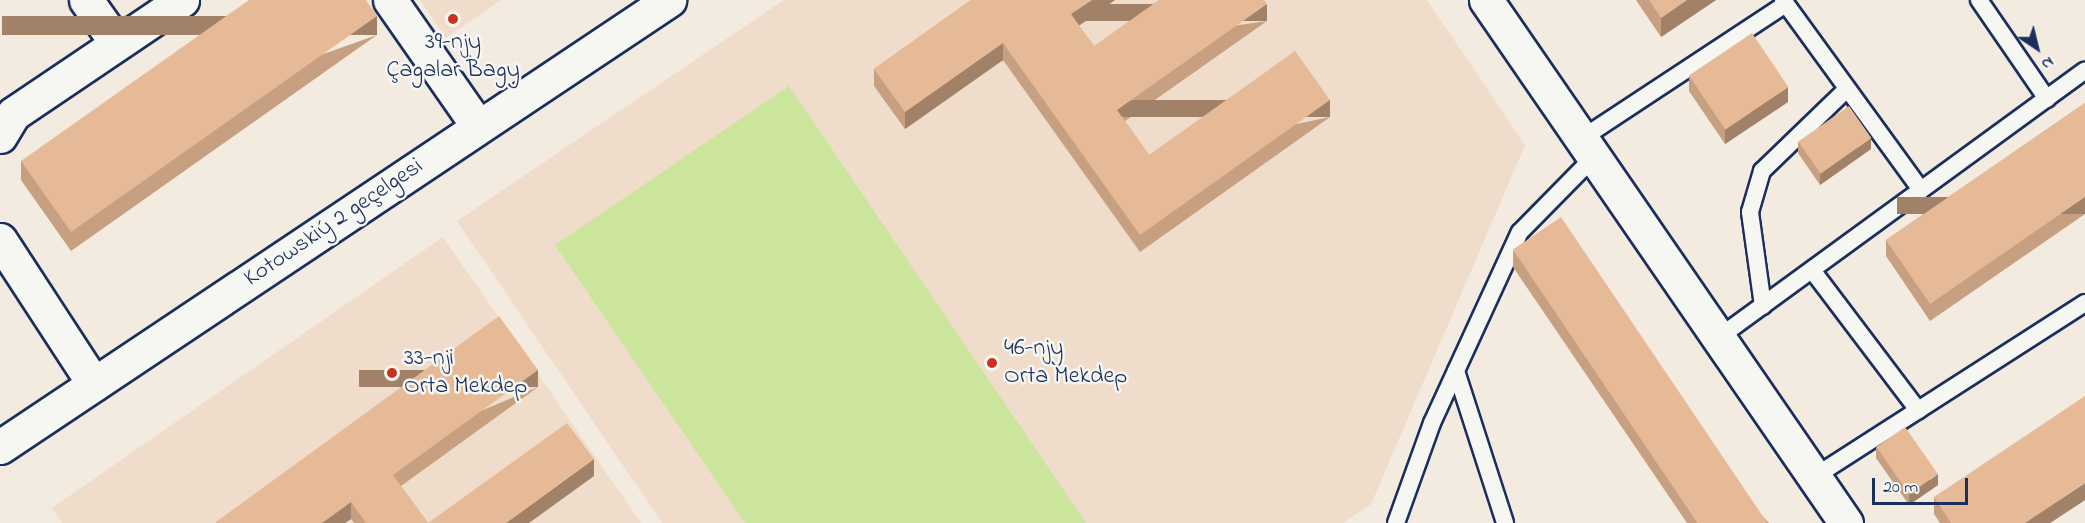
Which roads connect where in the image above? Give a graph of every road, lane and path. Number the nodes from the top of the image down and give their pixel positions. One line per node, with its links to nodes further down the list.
1 (86, 0): 8 (street)
2 (182, 0): 8 (street)
3 (390, 0): 12 (street)
4 (669, 0): 12 (street, Kotowskiý 2 geçelgesi)
5 (1486, 0): 14 (street)
6 (1979, 0): 11 (lane)
7 (1784, 2): 10 (lane); 14 (lane)
8 (116, 42): 13 (street)
9 (2085, 70): 11 (lane)
10 (1847, 88): 15 (lane); 19 (lane)
11 (2047, 99): 15 (lane)
12 (478, 126): 22 (street, Kotowskiý 2 geçelgesi)
13 (0, 136)
14 (1588, 148): 20 (street); 21 (lane)
15 (1921, 190): 17 (lane)
16 (0, 240): 22 (street)
17 (1812, 270): 19 (lane); 23 (lane)
18 (2085, 303): 23 (lane)
19 (1763, 306): 20 (lane)
20 (1718, 338): 25 (street)
21 (1456, 371): 26 (lane); 27 (lane)
22 (94, 384): 24 (street, Kotowskiý 2 geçelgesi)
23 (1918, 410): 25 (lane)
24 (0, 447)
25 (1814, 477): 28 (street)
26 (1396, 523)
27 (1505, 523)
28 (1846, 523)

